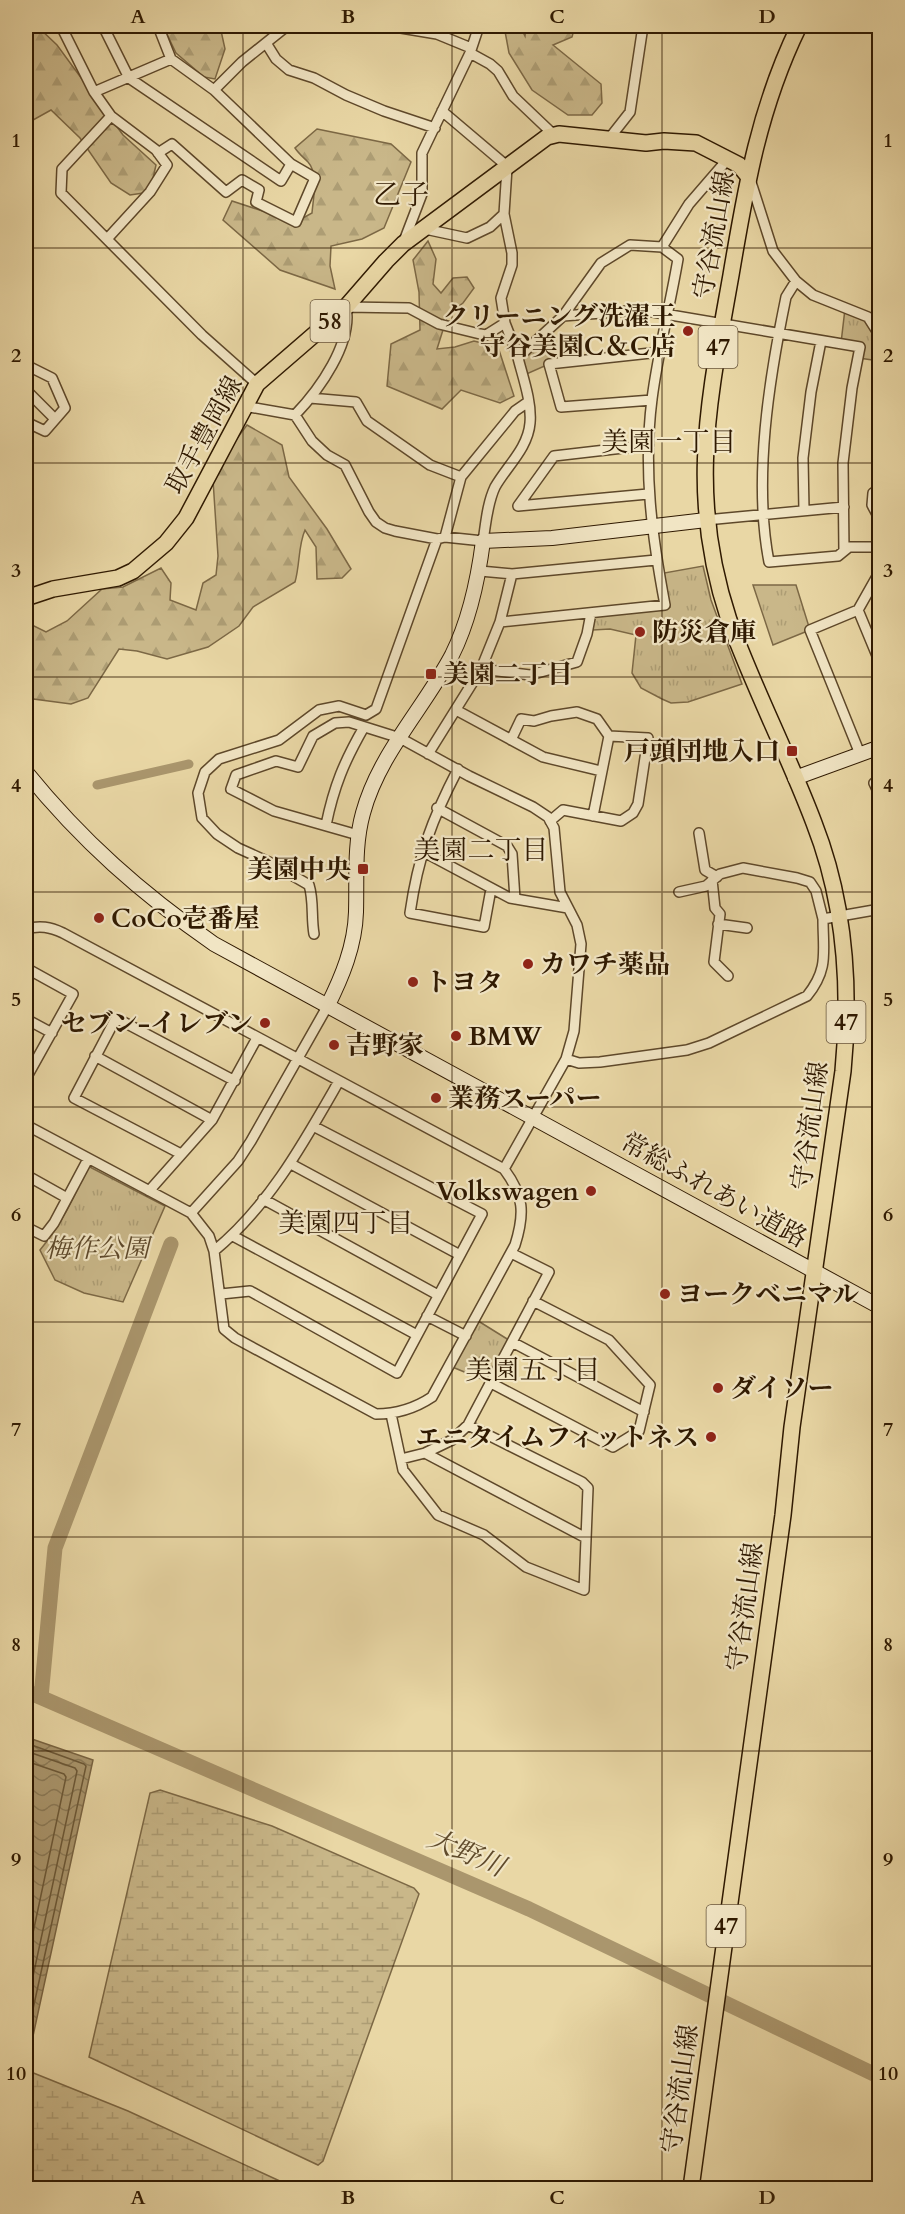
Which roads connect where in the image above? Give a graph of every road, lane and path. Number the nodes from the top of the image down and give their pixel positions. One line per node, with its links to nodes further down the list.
1 (61, 26): 14 (street)
2 (103, 26): 12 (street)
3 (158, 26): 11 (street)
4 (287, 26): 9 (street)
5 (389, 26): 10 (street)
6 (479, 26): 10 (street)
7 (643, 26): 19 (street)
8 (799, 26): 24 (main road, 守谷流山線 / 47)
9 (266, 44): 13 (street); 17 (street)
10 (471, 51): 15 (street); 18 (street)
11 (171, 59): 12 (street); 13 (street)
12 (129, 78): 14 (street); 22 (street)
13 (214, 90): 22 (street)
14 (94, 92): 16 (street)
15 (442, 111): 17 (street); 23 (street)
16 (111, 116): 20 (street); 27 (street)
17 (435, 128): 28 (street)
18 (554, 135): 19 (main road); 23 (main road, 取手豊岡線 / 58)
19 (608, 140): 21 (main road)
20 (158, 153): 22 (street); 27 (street)
21 (727, 160): 24 (main road); 29 (street)
22 (291, 164)
23 (507, 168): 25 (street); 26 (main road, 取手豊岡線 / 58)
24 (748, 176): 30 (street); 34 (main road, 守谷流山線 / 47)
25 (504, 214): 26 (street); 35 (street)
26 (425, 229): 28 (main road, 取手豊岡線 / 58)
27 (107, 240): 44 (street)
28 (403, 244): 31 (main road, 取手豊岡線 / 58)
29 (662, 247): 32 (street); 33 (street)
30 (796, 281): 36 (street); 37 (street)
31 (346, 307): 35 (street); 44 (main road, 取手豊岡線 / 58); 46 (street)
32 (668, 314): 33 (street); 34 (street); 41 (street)
33 (562, 316): 42 (street)
34 (723, 322): 36 (street); 60 (main road, 守谷流山線 / 47)
35 (505, 323): 42 (street)
36 (780, 333): 38 (street); 59 (street)
37 (879, 336)
38 (821, 341): 57 (street); 58 (street)
39 (26, 344): 40 (street)
40 (26, 351)
41 (660, 352): 47 (street); 47 (street)
42 (517, 354): 48 (street)
43 (26, 364): 51 (street)
44 (257, 384): 49 (main road, 取手豊岡線 / 58)
45 (26, 390): 51 (street)
46 (310, 398): 50 (street); 54 (street)
47 (652, 400): 53 (street)
48 (528, 402): 54 (street); 64 (street)
49 (244, 406): 50 (street); 71 (main road, 取手豊岡線 / 58)
50 (295, 415): 63 (street)
51 (54, 420): 52 (street)
52 (26, 422)
53 (649, 445): 56 (street); 56 (street)
54 (461, 477): 63 (street)
55 (873, 493): 61 (street)
56 (648, 494): 62 (street)
57 (844, 507): 58 (street); 65 (street)
58 (804, 510): 59 (street)
59 (764, 515): 60 (street); 65 (street)
60 (706, 520): 62 (street); 88 (main road, 守谷流山線 / 47)
61 (879, 520)
62 (651, 527): 64 (street); 67 (street)
63 (441, 538): 64 (street); 109 (street)
64 (483, 541): 68 (street)
65 (844, 552): 66 (street)
66 (879, 558)
67 (656, 560): 70 (street); 73 (street)
68 (480, 571): 70 (street); 80 (street)
69 (879, 571): 72 (street)
70 (512, 574): 74 (street)
71 (26, 598)
72 (858, 610): 75 (street); 84 (street)
73 (591, 613): 74 (street); 76 (street)
74 (500, 622): 76 (street)
75 (879, 663)
76 (481, 669): 77 (street)
77 (456, 710): 81 (street); 83 (street)
78 (364, 727): 80 (street); 94 (street); 94 (street)
79 (609, 736): 81 (street); 86 (street); 92 (street)
80 (400, 738): 83 (street); 96 (street)
81 (511, 740): 86 (street)
82 (879, 747): 84 (street)
83 (428, 754): 85 (street)
84 (860, 754): 88 (street)
85 (458, 769): 91 (street); 93 (street)
86 (601, 771): 92 (street)
87 (26, 772): 112 (street, 常総ふれあい道路)
88 (795, 778): 104 (main road, 守谷流山線 / 47)
89 (879, 781): 90 (street)
90 (879, 796)
91 (437, 808): 97 (street); 101 (street)
92 (593, 816): 93 (street)
93 (550, 821): 102 (street)
94 (326, 825): 96 (street)
95 (699, 833): 98 (street)
96 (358, 835): 112 (street)
97 (422, 851): 99 (street); 99 (street)
98 (715, 879): 100 (street); 105 (street); 106 (street)
99 (491, 889): 101 (street)
100 (679, 892)
101 (515, 899): 102 (street)
102 (568, 908): 117 (street)
103 (879, 909): 104 (street)
104 (840, 915): 105 (street); 140 (main road, 守谷流山線 / 47)
105 (823, 919): 117 (street)
106 (718, 924): 107 (street); 111 (street)
107 (747, 928)
108 (26, 929): 115 (street)
109 (314, 934)
110 (26, 968): 114 (street)
111 (728, 976)
112 (327, 1007): 118 (street); 122 (street, 常総ふれあい道路)
113 (26, 1019): 114 (street)
114 (52, 1033): 119 (street)
115 (257, 1038): 118 (street); 120 (street)
116 (95, 1056): 120 (street); 123 (street); 126 (street)
117 (566, 1059): 122 (street)
118 (298, 1060): 121 (street); 134 (street)
119 (26, 1071)
120 (235, 1081): 123 (street)
121 (339, 1081): 125 (street); 129 (street)
122 (533, 1118): 129 (street); 140 (street, 常総ふれあい道路)
123 (212, 1120): 126 (street)
124 (26, 1125): 127 (street)
125 (313, 1126): 128 (street); 139 (street)
126 (181, 1154): 131 (street)
127 (88, 1159): 131 (street); 132 (street)
128 (291, 1164): 133 (street); 139 (street)
129 (504, 1169): 138 (street)
130 (26, 1175): 132 (street)
131 (149, 1191): 134 (street)
132 (67, 1198): 135 (street)
133 (263, 1199): 136 (street); 142 (street)
134 (191, 1213): 137 (street)
135 (26, 1227)
136 (233, 1236): 137 (street); 146 (street)
137 (214, 1251): 141 (street)
138 (511, 1253): 143 (street); 147 (street)
139 (460, 1255): 142 (street)
140 (815, 1272): 144 (street, 常総ふれあい道路); 156 (main road, 守谷流山線 / 47)
141 (221, 1294): 146 (street); 151 (street)
142 (438, 1295): 145 (street)
143 (533, 1301): 148 (street); 150 (street)
144 (879, 1306)
145 (427, 1316): 146 (street); 147 (street)
146 (417, 1335)
147 (466, 1336): 151 (street)
148 (512, 1342): 149 (street); 150 (street)
149 (491, 1383): 150 (street); 152 (street)
150 (644, 1412)
151 (391, 1414): 154 (street)
152 (468, 1425): 153 (street); 155 (street)
153 (425, 1453): 154 (street); 155 (street)
154 (401, 1459): 155 (street)
155 (586, 1538)
156 (691, 2188)

